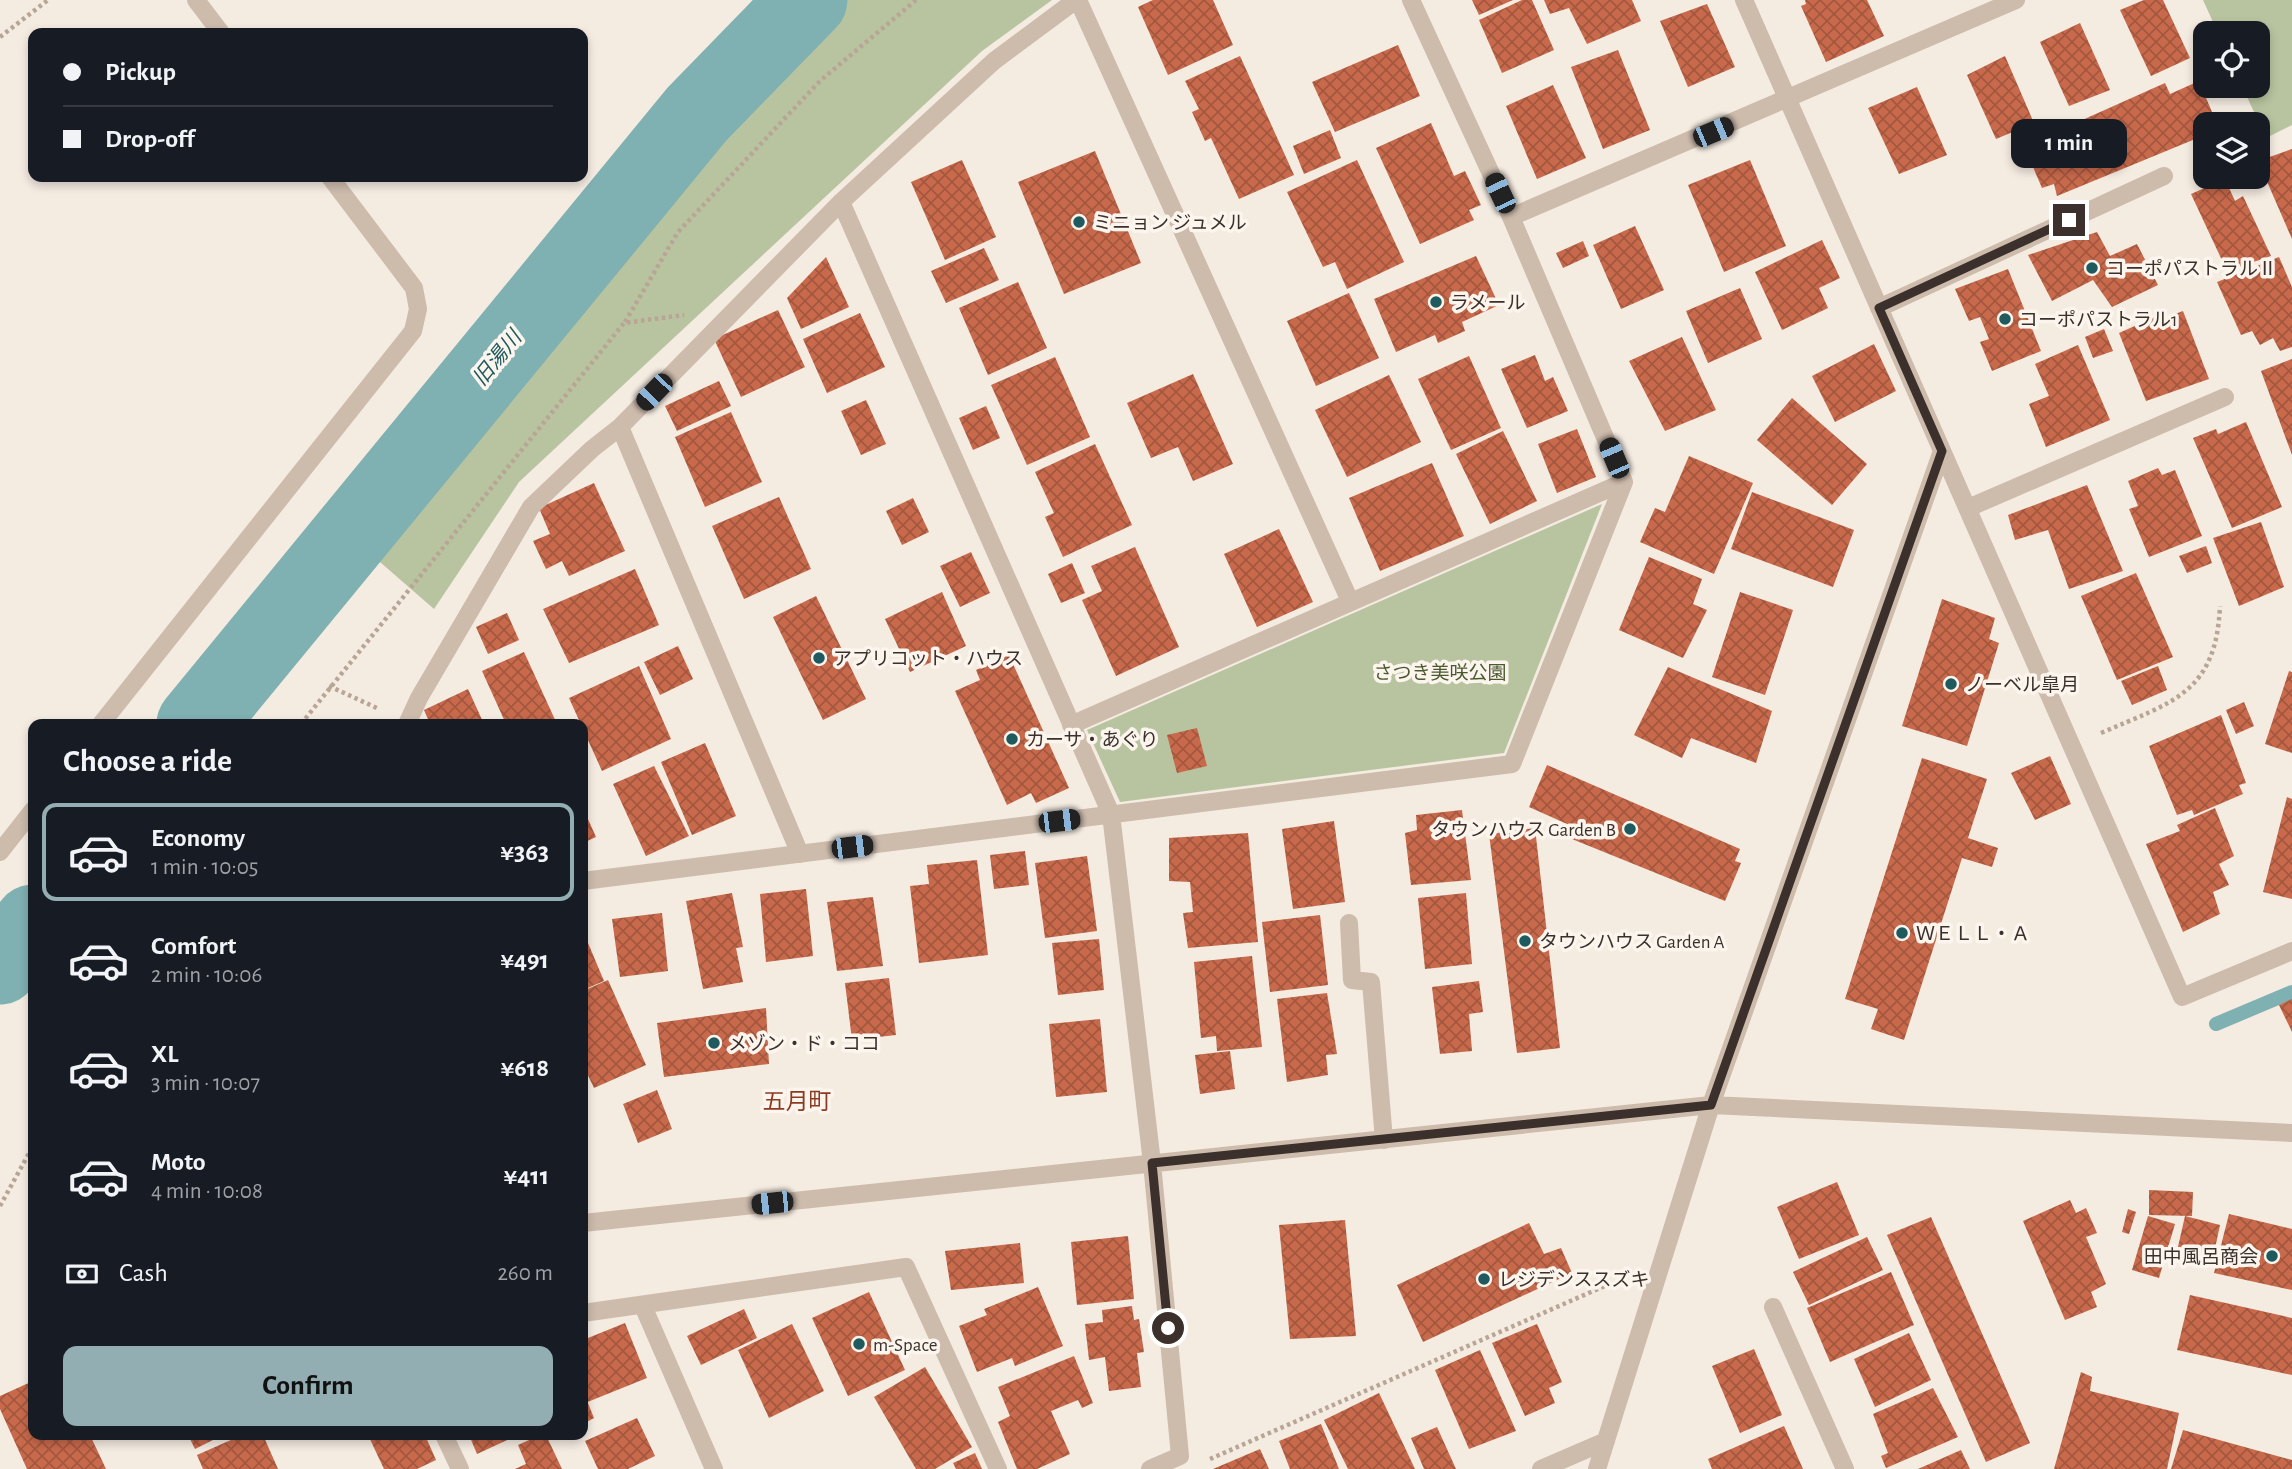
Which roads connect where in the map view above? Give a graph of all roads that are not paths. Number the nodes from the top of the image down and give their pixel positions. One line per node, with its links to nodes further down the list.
1 (196, 0): 6 (street)
2 (1077, 0): 10 (street); 18 (street)
3 (1411, 0): 11 (street)
4 (1744, 0): 7 (street)
5 (2016, 0): 7 (street)
6 (217, 28)
7 (1788, 100): 11 (street); 12 (street)
8 (2164, 176): 12 (street)
9 (334, 182): 19 (street)
10 (841, 202): 14 (street); 21 (street)
11 (1511, 218): 16 (street)
12 (1879, 308): 15 (street)
13 (2225, 397): 17 (street)
14 (620, 427): 20 (street); 25 (street)
15 (1942, 451): 17 (street); 29 (street)
16 (1624, 482): 18 (street); 22 (street)
17 (1968, 508): 28 (street)
18 (1350, 601): 21 (street)
19 (105, 719)
20 (410, 719)
21 (1071, 725): 22 (street)
22 (1111, 814): 25 (street); 32 (street)
23 (28, 816): 24 (street)
24 (0, 852)
25 (800, 854): 26 (street)
26 (588, 880)
27 (1349, 923): 31 (street)
28 (2292, 951)
29 (1711, 1105): 30 (street); 31 (street); 38 (street)
30 (2292, 1133)
31 (1384, 1140): 32 (street)
32 (1152, 1163): 33 (street); 42 (street)
33 (588, 1222)
34 (643, 1306): 36 (street); 40 (street); 41 (street)
35 (1773, 1307): 45 (street)
36 (588, 1312)
37 (446, 1440): 39 (street)
38 (1606, 1441): 43 (street); 44 (street)
39 (460, 1469)
40 (714, 1469)
41 (998, 1469)
42 (1150, 1469)
43 (1541, 1469)
44 (1597, 1469)
45 (1845, 1469)

